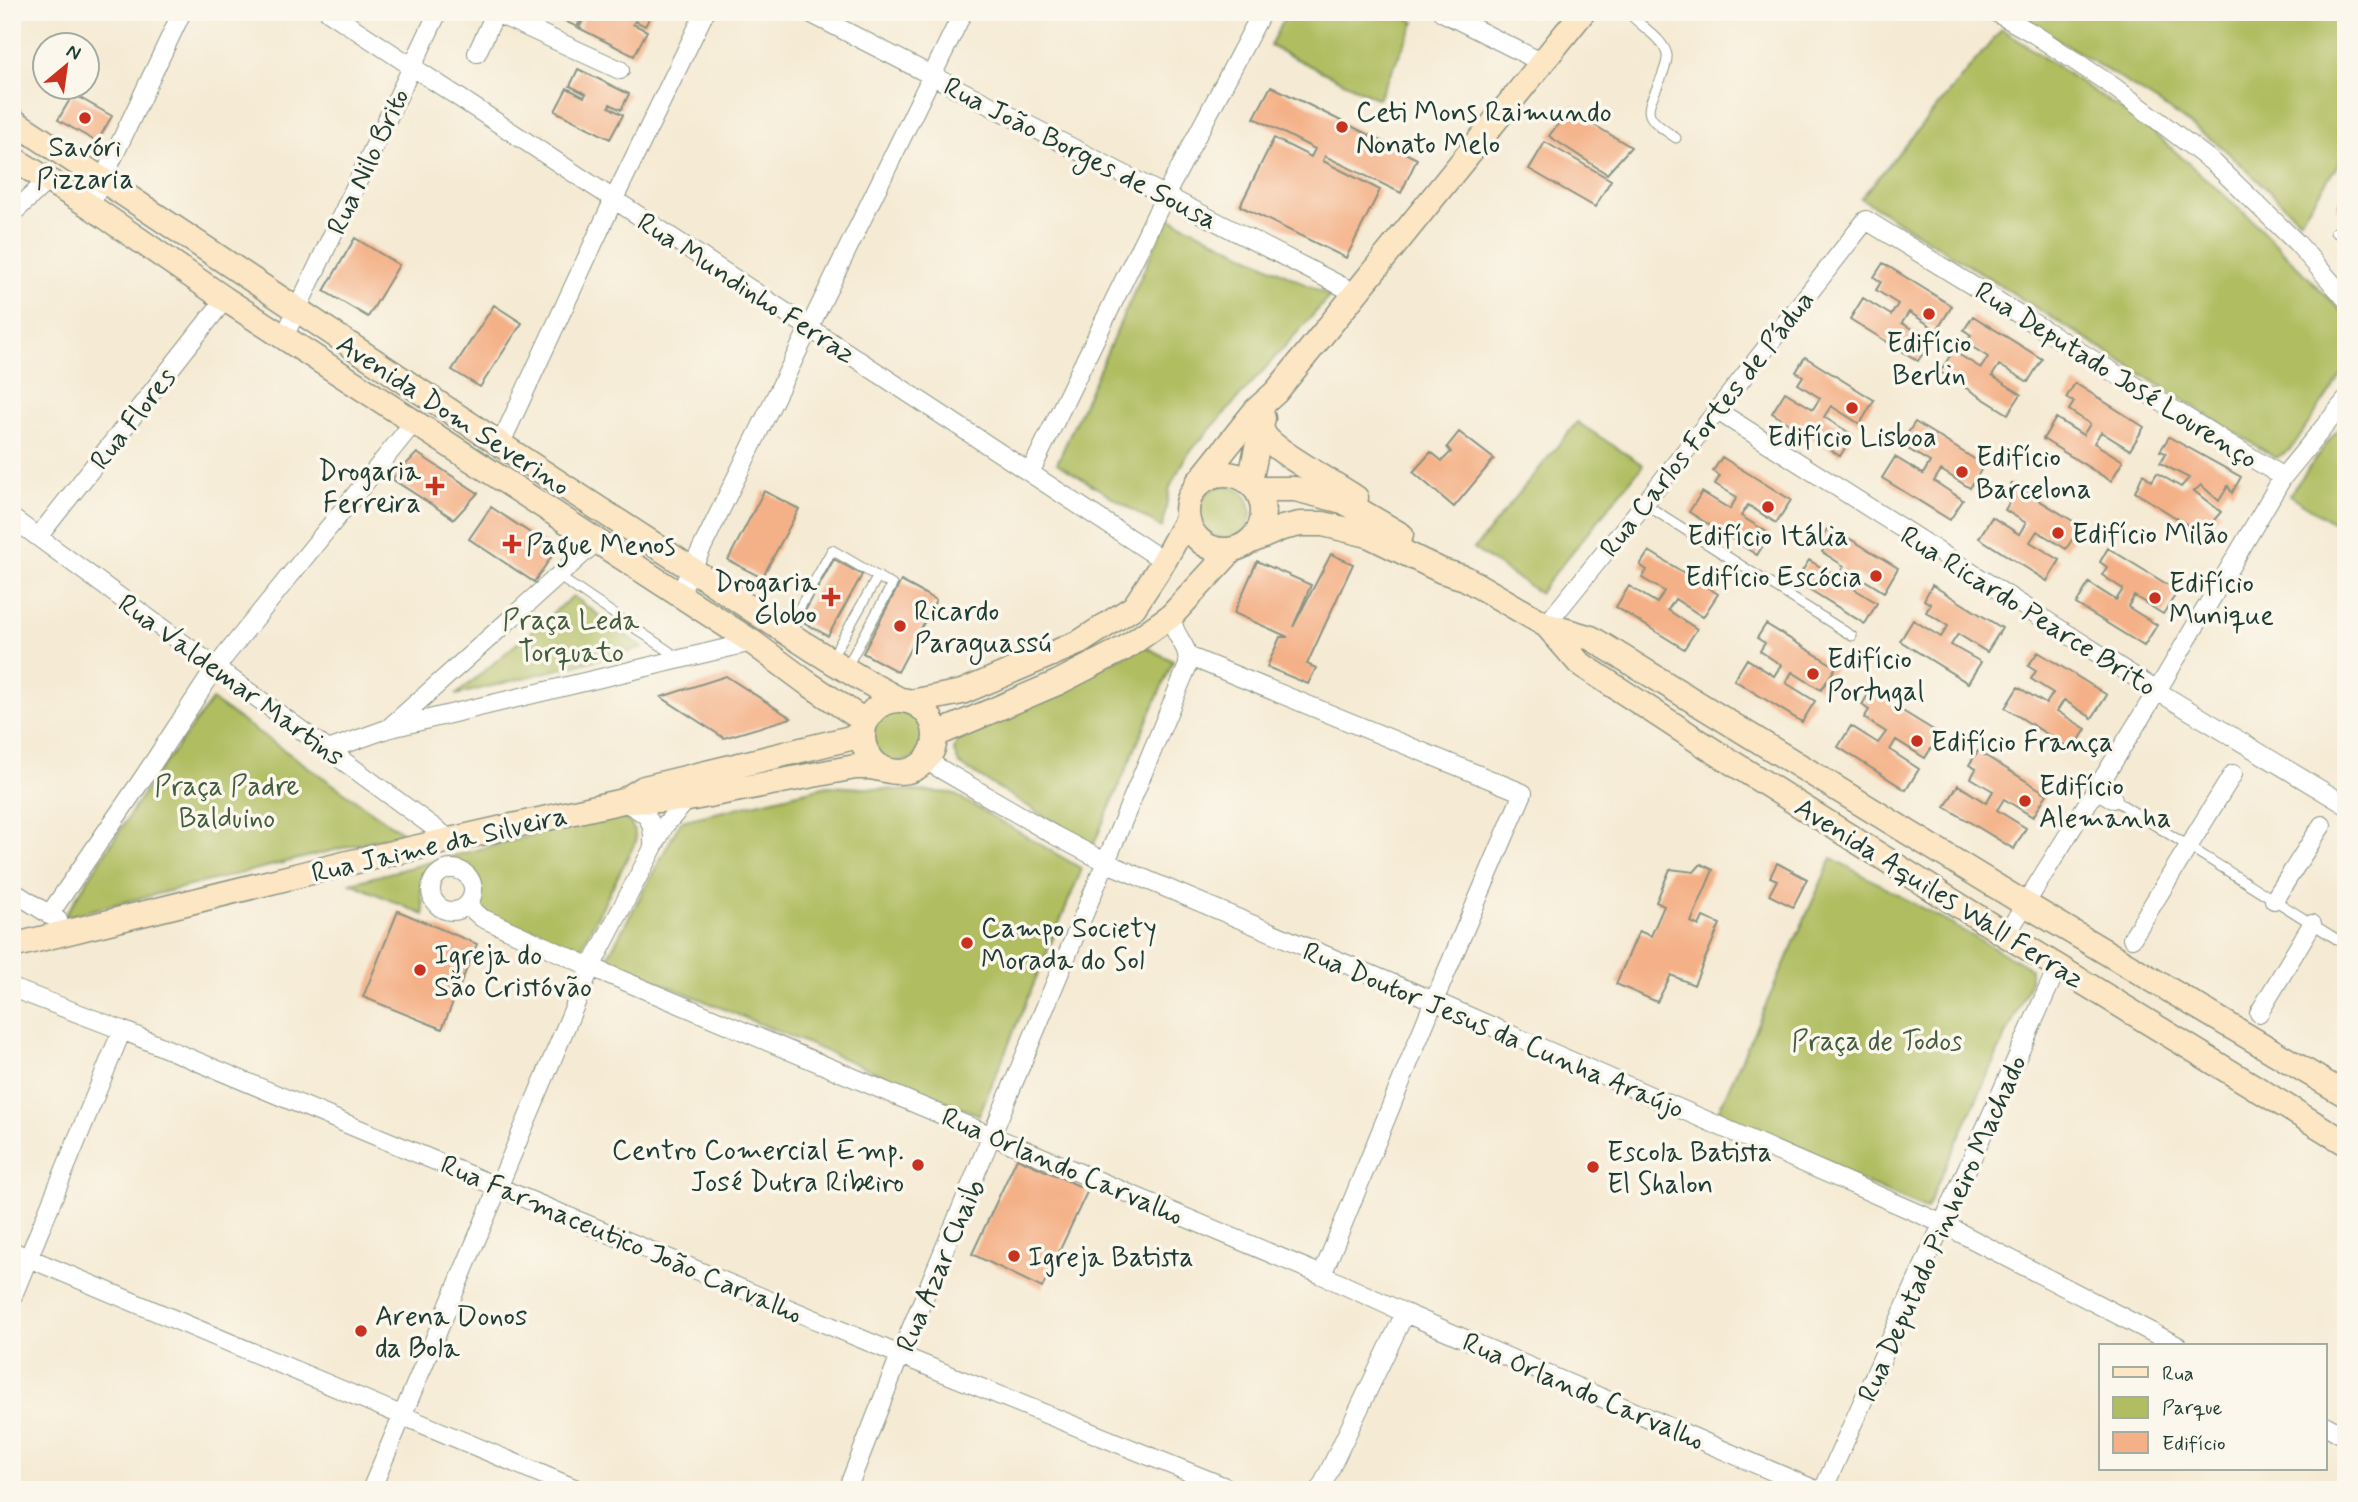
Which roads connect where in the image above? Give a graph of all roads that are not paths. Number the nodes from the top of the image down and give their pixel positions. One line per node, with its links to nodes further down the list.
1 (182, 12): 21 (street)
2 (329, 12): 15 (street, Rua Mundinho Ferraz)
3 (438, 12): 15 (street, Rua Nilo Brito)
4 (705, 12): 24 (street)
5 (808, 12): 17 (street, Rua João Borges de Sousa)
6 (963, 12): 17 (street)
7 (1262, 12): 23 (street)
8 (1442, 12): 14 (street)
9 (1583, 12): 14 (main road)
10 (1631, 12): 19 (lane)
11 (1995, 12): 32 (street)
12 (496, 13): 13 (street); 16 (street)
13 (477, 53)
14 (1541, 62): 30 (main road)
15 (411, 66): 24 (street, Rua Mundinho Ferraz); 33 (street, Rua Nilo Brito)
16 (621, 70)
17 (933, 75): 23 (street, Rua João Borges de Sousa); 34 (street)
18 (12, 120): 21 (main road, Avenida Dom Severino)
19 (1676, 138)
20 (12, 158): 22 (main road, Avenida Dom Severino)
21 (102, 179): 25 (street); 33 (main road, Avenida Dom Severino)
22 (47, 181): 25 (main road, Avenida Dom Severino); 26 (street)
23 (1165, 196): 30 (street, Rua João Borges de Sousa); 42 (street)
24 (614, 200): 34 (street, Rua Mundinho Ferraz); 41 (street)
25 (90, 206): 31 (main road, Avenida Dom Severino)
26 (12, 214)
27 (1866, 220): 38 (street, Rua Carlos Fortes de Pádua); 43 (street, Rua Deputado José Lourenço)
28 (2335, 232): 29 (lane)
29 (2346, 236)
30 (1355, 293): 36 (main road)
31 (225, 299): 35 (main road, Avenida Dom Severino); 50 (street, Rua Flores)
32 (2346, 299)
33 (297, 309): 35 (street, Rua Nilo Brito); 41 (main road, Avenida Dom Severino)
34 (810, 328): 42 (street, Rua Mundinho Ferraz); 54 (street)
35 (284, 337): 40 (main road, Avenida Dom Severino)
36 (1276, 392): 39 (main road); 44 (main road)
37 (2346, 400): 43 (street, Rua Deputado José Lourenço)
38 (1716, 410): 46 (street, Rua Carlos Fortes de Pádua); 68 (street, Rua Ricardo Pearce Brito)
39 (1262, 421): 45 (main road); 49 (main road)
40 (414, 422): 51 (main road, Avenida Dom Severino); 67 (street)
41 (500, 445): 54 (main road, Avenida Dom Severino)
42 (1030, 473): 53 (street, Rua Mundinho Ferraz)
43 (2283, 477): 68 (street)
44 (1198, 484): 45 (main road); 48 (main road)
45 (1253, 486): 49 (main road, Avenida Aquiles Wall Ferraz); 52 (main road)
46 (1647, 506): 60 (street, Rua Carlos Fortes de Pádua); 62 (lane)
47 (12, 518): 50 (street, Rua Valdemar Martins)
48 (1187, 519): 52 (main road); 53 (main road)
49 (1400, 534): 57 (main road, Avenida Aquiles Wall Ferraz)
50 (38, 537): 67 (street, Rua Valdemar Martins)
51 (597, 541): 55 (street); 58 (main road, Avenida Dom Severino)
52 (1241, 546): 57 (main road, Avenida Aquiles Wall Ferraz); 59 (main road)
53 (1164, 561): 69 (main road)
54 (693, 569): 58 (street); 61 (main road, Avenida Dom Severino)
55 (558, 576): 65 (lane); 71 (street)
56 (878, 576): 61 (lane); 66 (lane); 66 (lane)
57 (1465, 578): 60 (main road, Avenida Aquiles Wall Ferraz)
58 (679, 595): 63 (main road, Avenida Dom Severino)
59 (1172, 615): 64 (street); 72 (main road)
60 (1546, 625): 89 (main road, Avenida Aquiles Wall Ferraz); 94 (main road, Avenida Aquiles Wall Ferraz)
61 (786, 632): 66 (main road, Avenida Dom Severino)
62 (1853, 636)
63 (752, 642): 65 (street); 70 (main road, Avenida Dom Severino)
64 (1188, 656): 86 (street, Rua Azar Chaib); 101 (street)
65 (680, 659): 71 (street)
66 (838, 665): 69 (main road, Avenida Dom Severino)
67 (216, 667): 73 (street, Rua Valdemar Martins); 91 (street)
68 (2157, 691): 77 (street); 81 (street, Rua Ricardo Pearce Brito)
69 (905, 701): 70 (main road); 72 (main road)
70 (864, 728): 75 (main road); 80 (main road, Rua Jaime da Silveira)
71 (387, 729): 73 (street)
72 (935, 735): 74 (main road)
73 (328, 750): 83 (street, Rua Valdemar Martins)
74 (925, 760): 75 (main road); 86 (street, Rua Doutor Jesus da Cunha Araújo)
75 (890, 771): 78 (main road)
76 (2233, 774): 84 (street)
77 (2097, 789): 79 (street); 89 (street)
78 (688, 799): 80 (main road); 85 (street)
79 (2113, 799): 84 (lane)
80 (623, 801): 83 (main road, Rua Jaime da Silveira); 85 (street)
81 (2346, 805)
82 (2322, 825): 88 (street)
83 (451, 840): 93 (main road, Rua Jaime da Silveira)
84 (2189, 846): 88 (lane); 95 (street)
85 (653, 849): 99 (street)
86 (1107, 863): 101 (street, Rua Doutor Jesus da Cunha Araújo); 105 (street, Rua Azar Chaib)
87 (12, 891): 91 (street)
88 (2274, 900): 92 (lane)
89 (2025, 904): 94 (street); 104 (main road, Avenida Aquiles Wall Ferraz)
90 (467, 905): 99 (street, Rua Orlando Carvalho)
91 (50, 915): 93 (street)
92 (2312, 924): 96 (lane); 102 (street)
93 (73, 930): 97 (main road, Rua Jaime da Silveira)
94 (2006, 935): 98 (main road, Avenida Aquiles Wall Ferraz)
95 (2132, 938)
96 (2346, 945)
97 (12, 946)
98 (2058, 966): 106 (main road, Avenida Aquiles Wall Ferraz); 108 (street, Rua Deputado Pinheiro Machado)
99 (591, 967): 105 (street, Rua Orlando Carvalho); 107 (street)
100 (12, 988): 103 (street, Rua Farmaceutico João Carvalho)
101 (1434, 1001): 108 (street, Rua Doutor Jesus da Cunha Araújo); 110 (street)
102 (2259, 1013)
103 (122, 1030): 107 (street, Rua Farmaceutico João Carvalho); 109 (street)
104 (2344, 1091)
105 (993, 1135): 110 (street, Rua Orlando Carvalho); 114 (street, Rua Azar Chaib)
106 (2346, 1143)
107 (498, 1186): 114 (street, Rua Farmaceutico João Carvalho); 115 (street)
108 (1943, 1224): 113 (street, Rua Doutor Jesus da Cunha Araújo); 124 (street, Rua Deputado Pinheiro Machado)
109 (20, 1254): 111 (street); 115 (street)
110 (1322, 1275): 112 (street, Rua Orlando Carvalho)
111 (12, 1298)
112 (1405, 1313): 122 (street); 123 (street, Rua Orlando Carvalho)
113 (2174, 1344)
114 (901, 1355): 120 (street, Rua Azar Chaib); 121 (street, Rua Farmaceutico João Carvalho)
115 (403, 1414): 118 (street); 119 (street)
116 (2326, 1426): 117 (street)
117 (2346, 1437)
118 (371, 1490)
119 (579, 1490)
120 (847, 1490)
121 (1233, 1490)
122 (1320, 1490)
123 (1815, 1490)
124 (1823, 1490)

